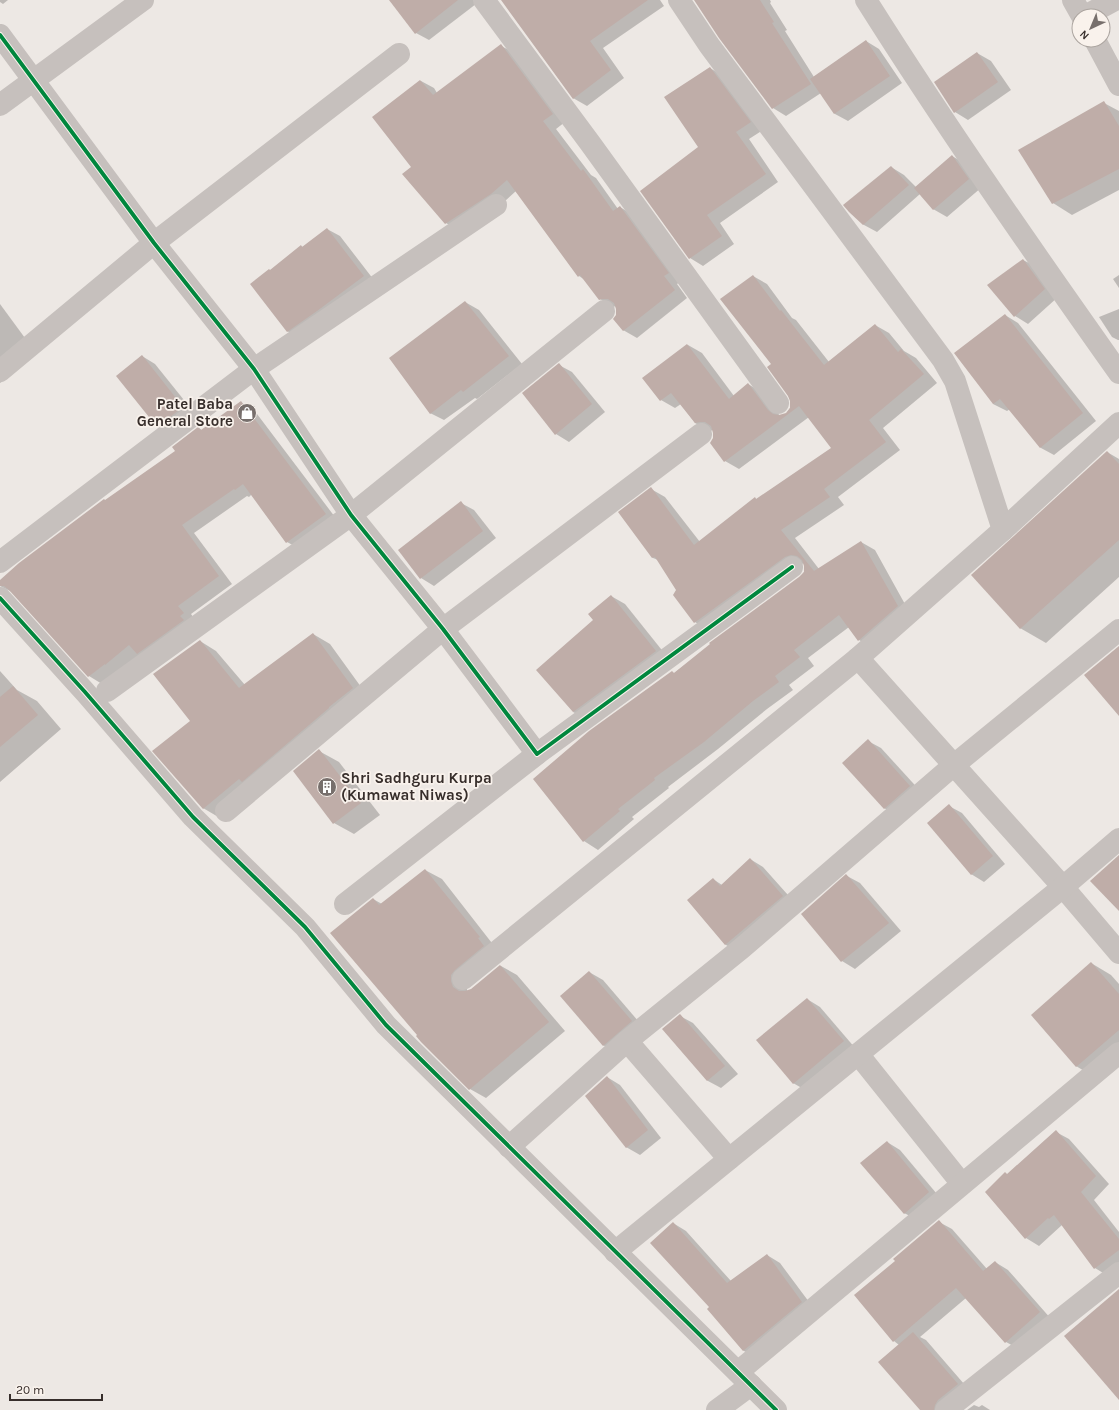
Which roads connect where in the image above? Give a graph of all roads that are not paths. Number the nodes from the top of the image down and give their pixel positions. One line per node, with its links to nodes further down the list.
1 (143, 0): 10 (street)
2 (484, 0): 19 (street)
3 (679, 0): 23 (street)
4 (866, 0): 18 (street)
5 (1114, 0): 6 (street)
6 (1100, 8)
7 (0, 35): 10 (street)
8 (1099, 48): 11 (street)
9 (399, 54): 14 (street)
10 (33, 80): 12 (street); 14 (street)
11 (1119, 85)
12 (0, 105)
13 (496, 205): 16 (street)
14 (154, 243): 16 (street); 17 (street)
15 (604, 311): 22 (street)
16 (254, 369): 22 (street); 24 (street)
17 (0, 371)
18 (1119, 373)
19 (778, 403)
20 (1119, 423): 23 (street)
21 (701, 434): 27 (street)
22 (351, 515): 27 (street); 30 (street)
23 (1003, 530): 29 (street)
24 (0, 562)
25 (792, 567): 31 (street)
26 (0, 598): 42 (street)
27 (443, 629): 31 (street); 33 (street)
28 (1119, 630): 32 (street)
29 (858, 658): 32 (street); 38 (street)
30 (107, 691)
31 (537, 754): 36 (street)
32 (954, 765): 35 (street); 39 (street)
33 (226, 811)
34 (1119, 839): 35 (street)
35 (1063, 887): 37 (street); 41 (street)
36 (344, 904)
37 (1119, 953)
38 (463, 979)
39 (627, 1041): 42 (street); 43 (street)
40 (1119, 1052): 44 (street)
41 (858, 1054): 43 (street); 44 (street)
42 (509, 1147): 45 (street)
43 (729, 1159): 45 (street)
44 (962, 1184): 47 (street)
45 (616, 1252): 47 (street)
46 (1119, 1273): 50 (street)
47 (744, 1379): 48 (street); 49 (street)
48 (717, 1410)
49 (776, 1410)
50 (946, 1410)

